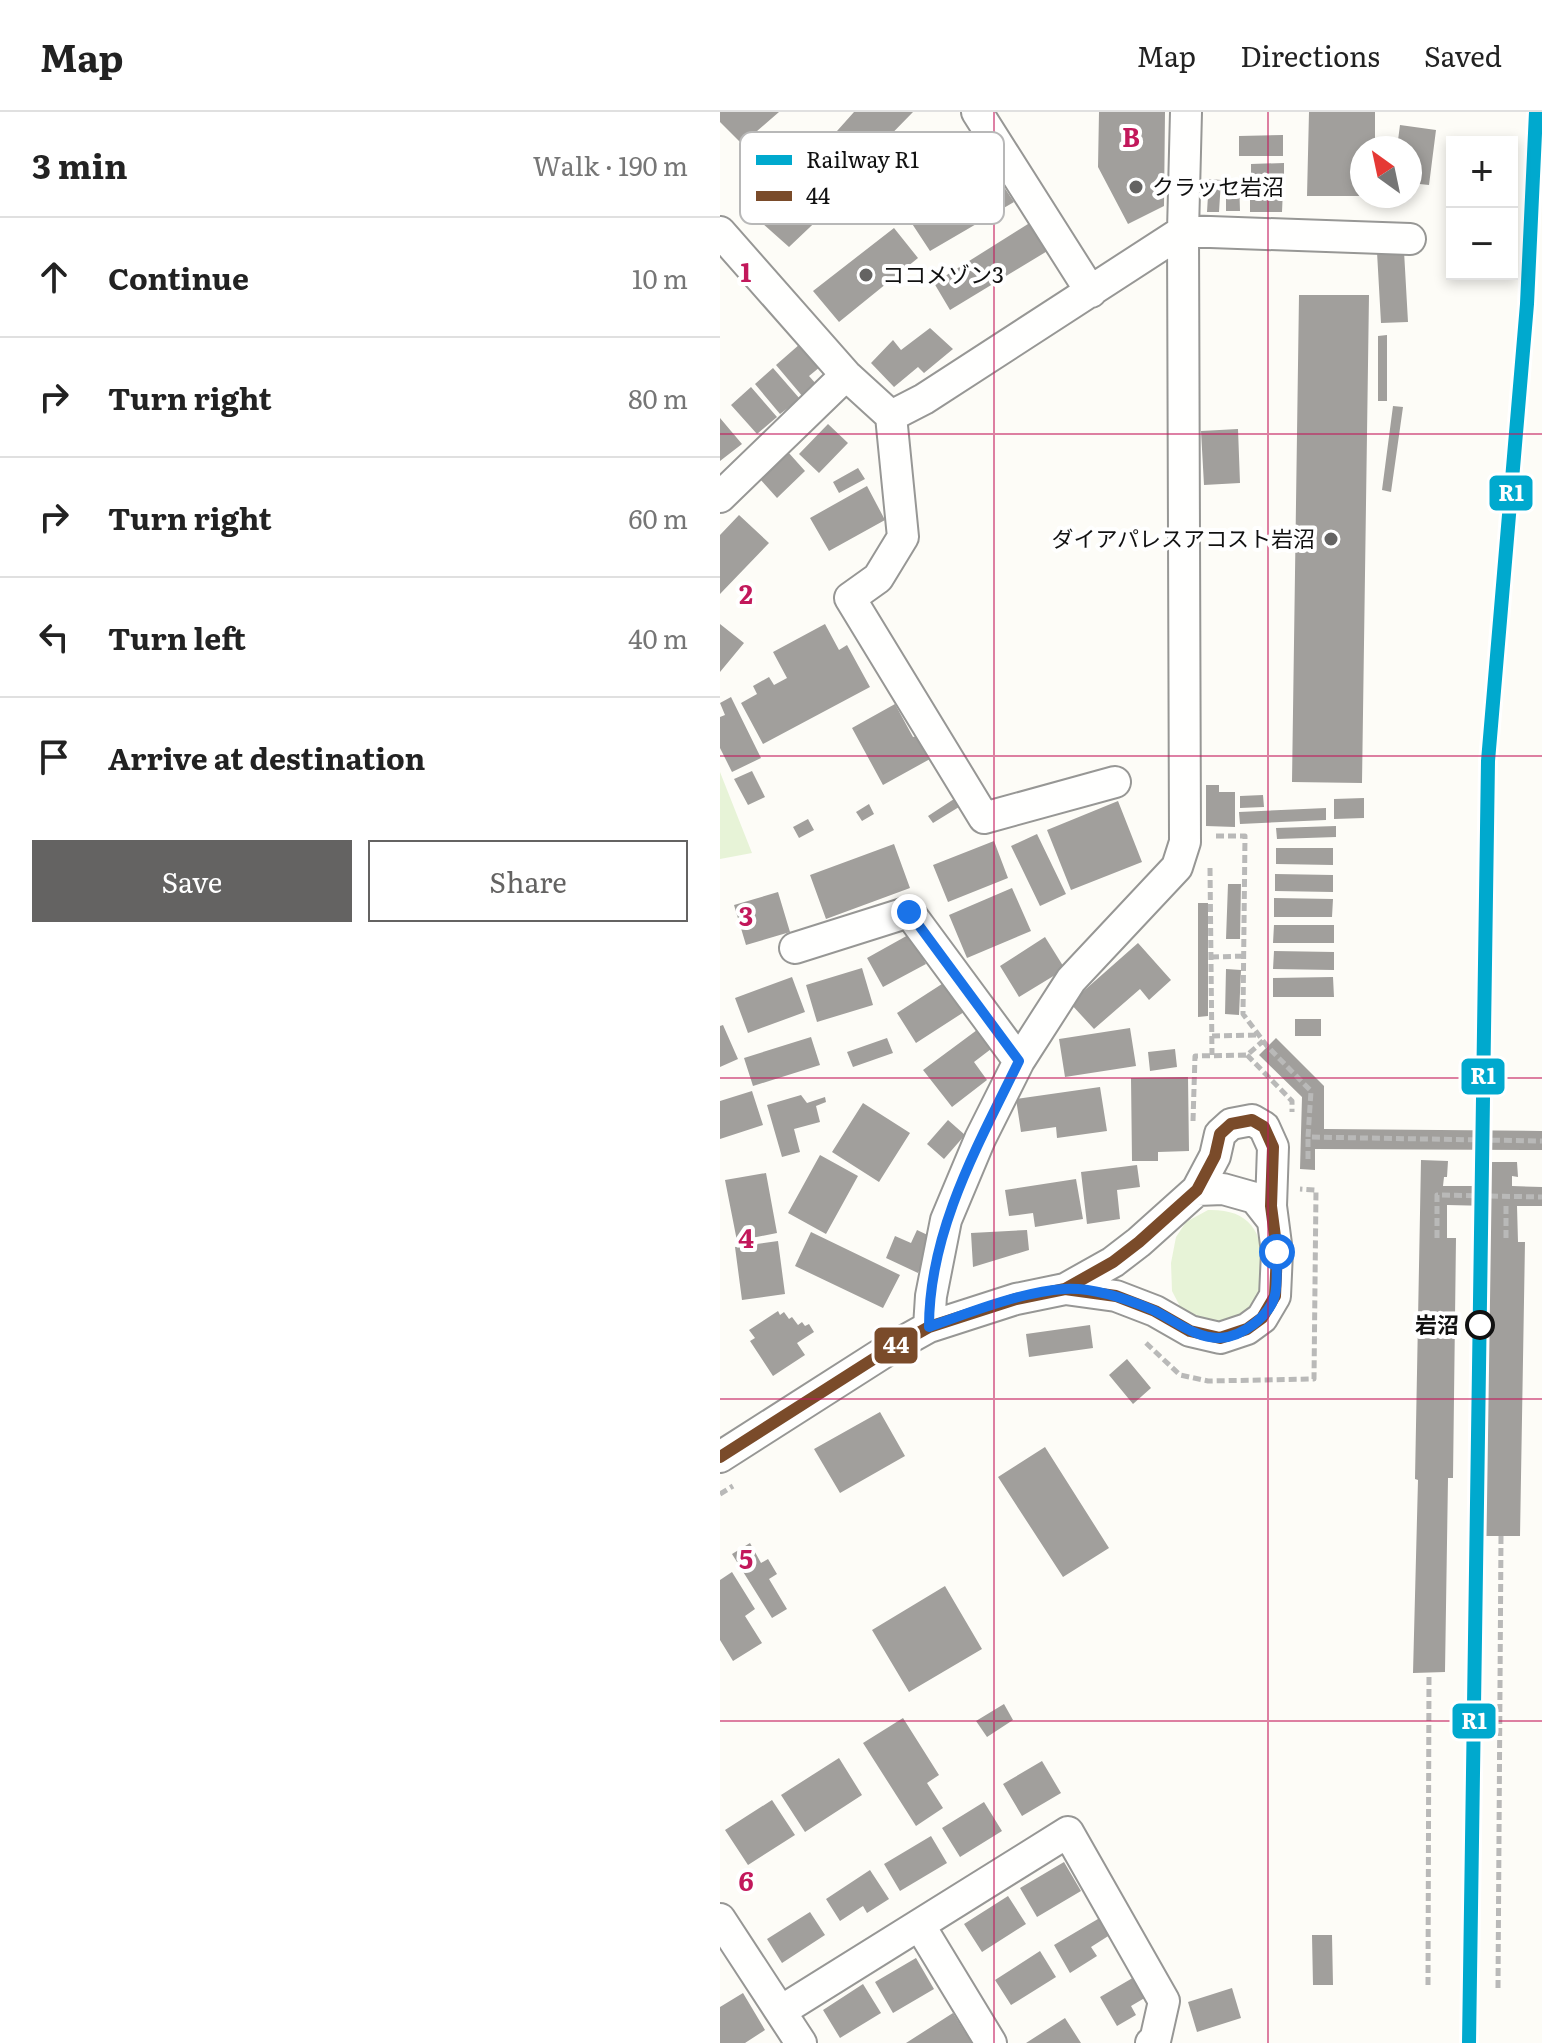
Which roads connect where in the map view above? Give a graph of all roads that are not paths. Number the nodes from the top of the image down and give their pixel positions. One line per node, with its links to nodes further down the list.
1 (977, 112): 3 (street)
2 (1186, 112): 5 (street)
3 (990, 132)
4 (1004, 155): 8 (street)
5 (1183, 231): 7 (street); 8 (street); 14 (street)
6 (720, 232): 9 (street)
7 (1410, 239)
8 (1091, 292): 10 (street)
9 (846, 375): 10 (street); 11 (street)
10 (891, 416): 12 (street)
11 (720, 497)
12 (1115, 782)
13 (795, 948): 14 (street)
14 (1019, 1061): 18 (street)
15 (1197, 1190): 16 (street); 16 (street); 17 (street)
16 (1273, 1221): 17 (street)
17 (1065, 1289): 18 (street)
18 (929, 1327): 19 (street)
19 (720, 1457)
20 (720, 1919): 22 (street)
21 (920, 1926): 22 (street); 24 (street); 25 (street)
22 (781, 2011): 23 (street)
23 (801, 2043)
24 (991, 2043)
25 (1151, 2043)

